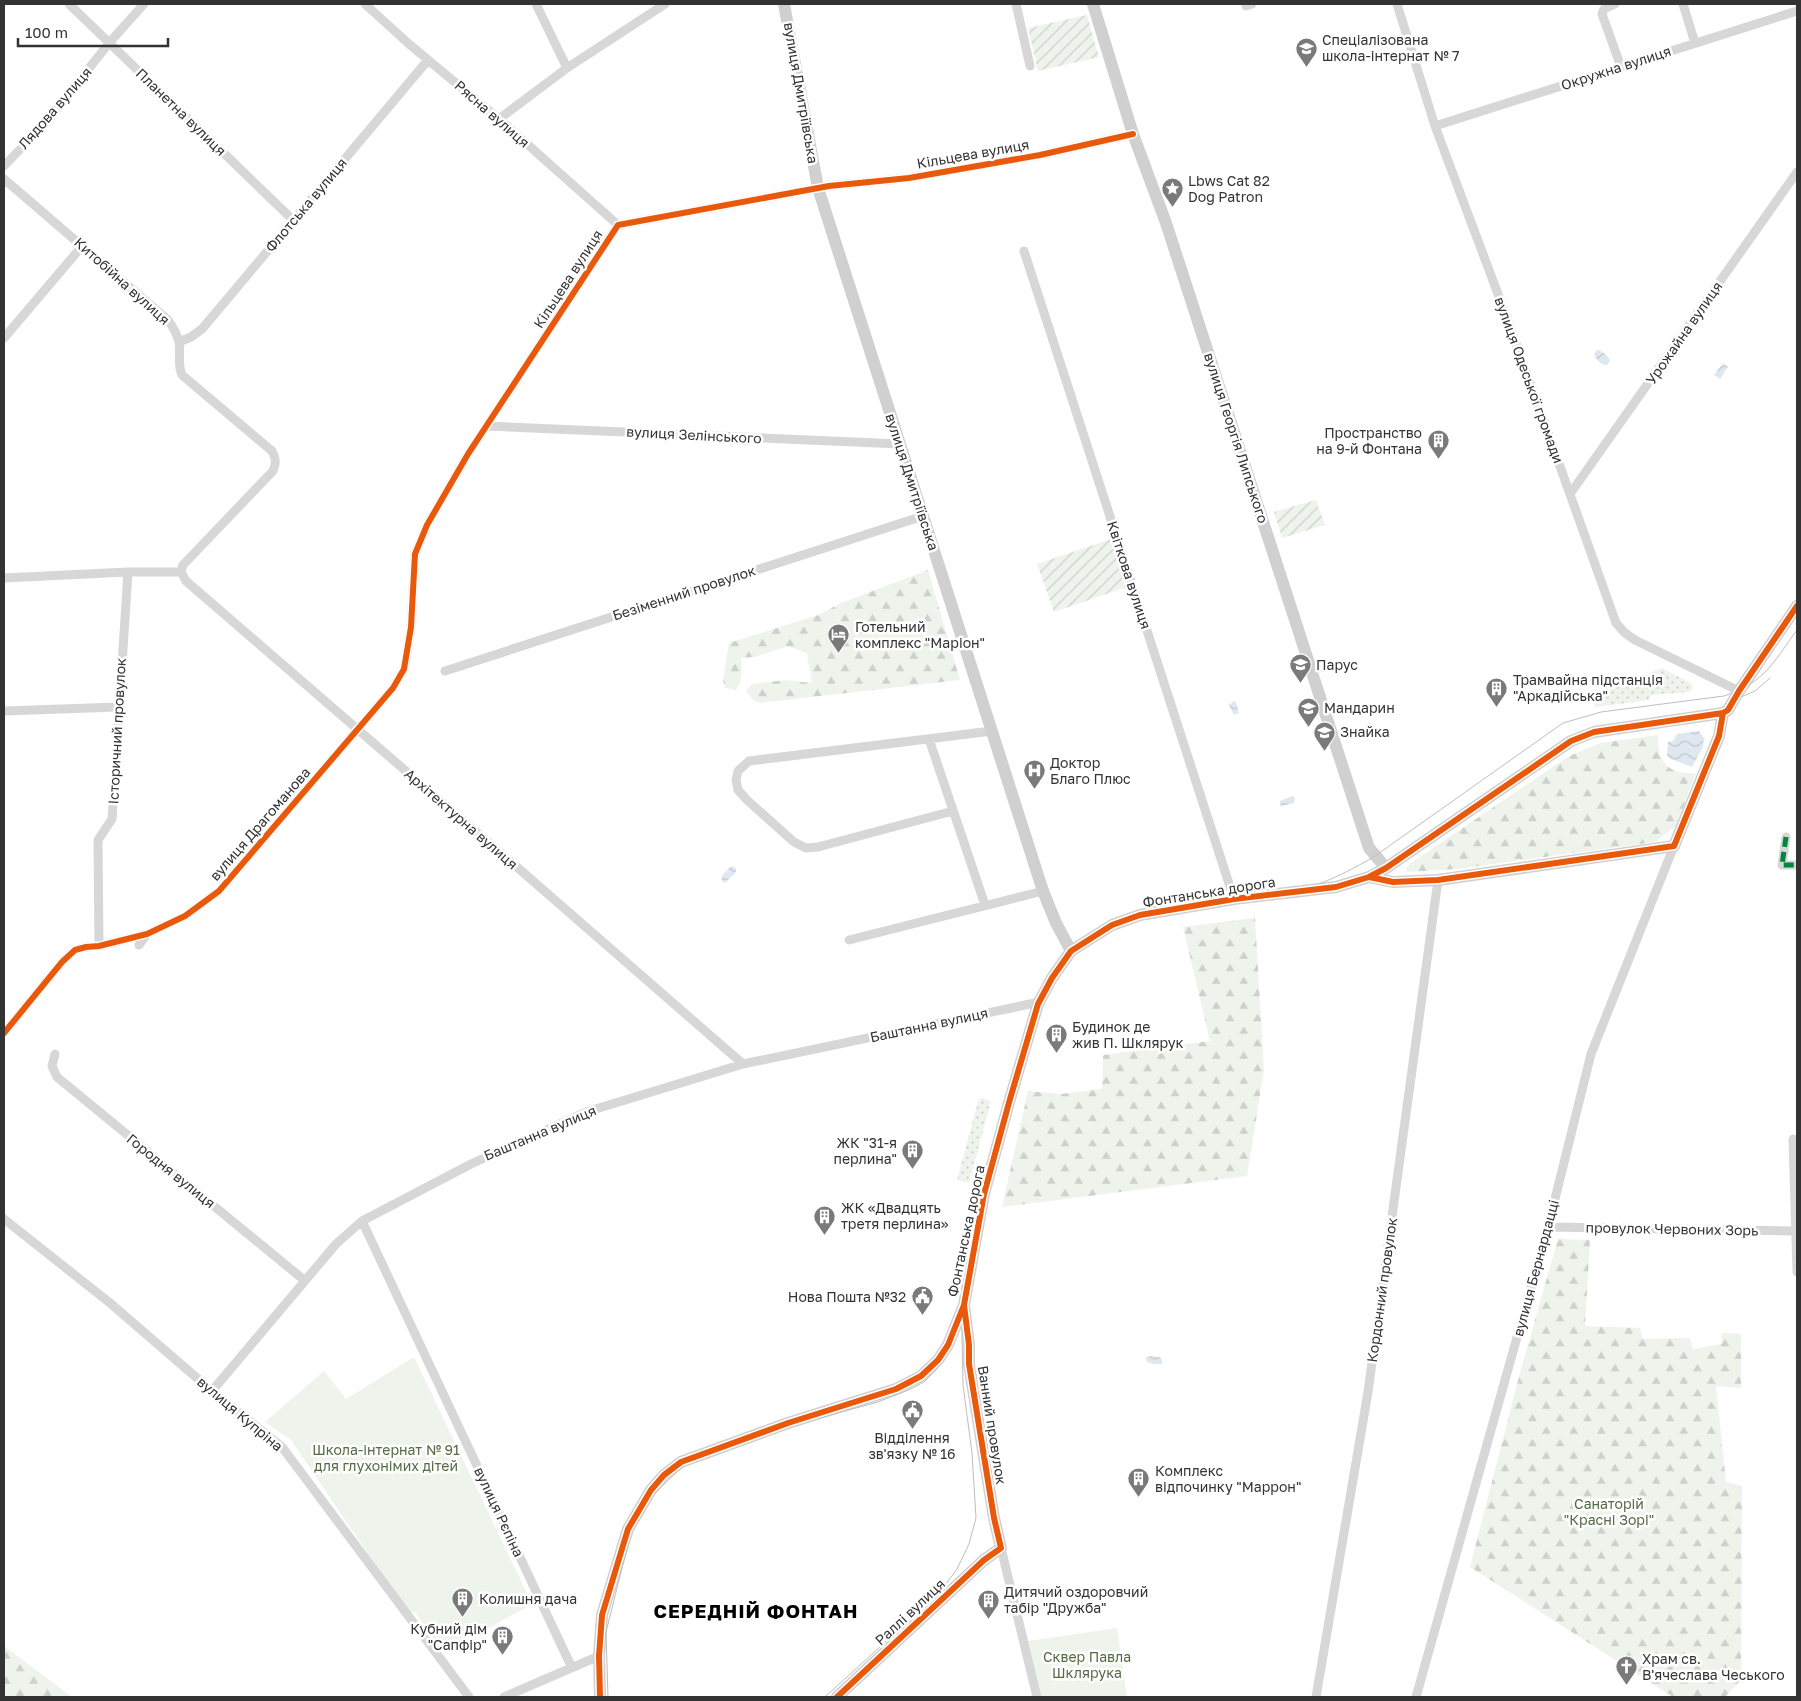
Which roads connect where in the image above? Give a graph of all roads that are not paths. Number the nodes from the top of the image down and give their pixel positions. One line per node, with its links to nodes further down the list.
1 (69, 4): 14 (street, Планетна вулиця)
2 (144, 4): 14 (street, Лядова вулиця)
3 (365, 4): 16 (street, Рясна вулиця)
4 (536, 4): 19 (street)
5 (665, 4): 12 (street)
6 (784, 4): 26 (main road, вулиця Дмитріївська)
7 (1016, 4): 17 (street)
8 (1093, 4): 22 (main road, вулиця Георгія Липського)
9 (1397, 4): 21 (street, вулиця Одеської громади)
10 (1616, 4): 18 (street)
11 (1683, 4): 15 (street)
12 (654, 7): 19 (street)
13 (1797, 10): 15 (street, Окружна вулиця)
14 (109, 43): 23 (street, Лядова вулиця); 27 (street, Планетна вулиця)
15 (1695, 43): 18 (street, Окружна вулиця)
16 (428, 60): 20 (street, Рясна вулиця); 27 (street, Флотська вулиця)
17 (1030, 66)
18 (1620, 66): 21 (street, Окружна вулиця)
19 (567, 68): 20 (street)
20 (499, 119): 28 (street, Рясна вулиця)
21 (1435, 126): 35 (street, вулиця Одеської громади)
22 (1133, 134): 26 (street, Кільцева вулиця); 52 (main road, вулиця Георгія Липського)
23 (4, 166)
24 (1797, 172): 35 (street, Урожайна вулиця)
25 (4, 179): 29 (street, Китобійна вулиця)
26 (818, 188): 28 (street, Кільцева вулиця); 34 (main road, вулиця Дмитріївська)
27 (293, 220): 32 (street, Флотська вулиця)
28 (618, 226): 33 (street, Кільцева вулиця)
29 (83, 245): 31 (street); 32 (street, Китобійна вулиця)
30 (1024, 251): 58 (street, Квіткова вулиця)
31 (4, 338)
32 (179, 342): 38 (street, Китобійна вулиця)
33 (487, 426): 34 (street, вулиця Зелінського); 46 (street, Кільцева вулиця)
34 (900, 444): 36 (main road, вулиця Дмитріївська)
35 (1570, 494): 42 (street, вулиця Одеської громади)
36 (923, 516): 41 (street, Безіменний провулок); 47 (main road, вулиця Дмитріївська)
37 (128, 572): 38 (street); 39 (street); 43 (street, Історичний провулок)
38 (181, 572): 46 (street, Архітектурна вулиця)
39 (4, 578)
40 (1797, 606): 42 (main road)
41 (445, 671)
42 (1739, 691): 45 (main road)
43 (118, 708): 44 (street); 63 (street, Історичний провулок)
44 (4, 711)
45 (1724, 713): 51 (main road); 52 (main road, Фонтанська дорога)
46 (358, 730): 60 (street, вулиця Драгоманова); 68 (street, Архітектурна вулиця)
47 (992, 731): 48 (street); 57 (main road, вулиця Дмитріївська)
48 (929, 740): 49 (street); 49 (street)
49 (953, 811): 59 (street)
50 (1786, 837): 53 (street)
51 (1674, 846): 55 (main road, Фонтанська дорога); 72 (street, вулиця Бернардацці)
52 (1391, 864): 54 (main road, Фонтанська дорога); 56 (main road)
53 (1797, 865)
54 (1369, 877): 56 (main road, Фонтанська дорога); 58 (main road, Фонтанська дорога)
55 (1438, 880): 56 (main road, Фонтанська дорога); 88 (street, Кордонний провулок)
56 (1393, 882)
57 (1043, 891): 59 (street); 64 (main road, вулиця Дмитріївська)
58 (1234, 899): 64 (main road, Фонтанська дорога)
59 (985, 905): 61 (street)
60 (147, 934): 62 (street); 63 (street, вулиця Драгоманова)
61 (850, 940)
62 (138, 945)
63 (99, 946): 66 (street, вулиця Драгоманова)
64 (1071, 951): 65 (main road, Фонтанська дорога)
65 (1038, 1004): 68 (street, Баштанна вулиця); 76 (main road, Фонтанська дорога)
66 (4, 1033)
67 (55, 1054): 75 (street, Городня вулиця)
68 (743, 1064): 71 (street, Баштанна вулиця)
69 (1793, 1139): 73 (street)
70 (4, 1218): 79 (street, вулиця Купріна)
71 (362, 1221): 75 (street, Баштанна вулиця); 82 (street, вулиця Рєпіна)
72 (1548, 1227): 73 (street, провулок Червоних Зорь); 89 (street, вулиця Бернардацці)
73 (1795, 1231): 74 (street)
74 (1797, 1272)
75 (304, 1280): 79 (street, Баштанна вулиця)
76 (964, 1305): 77 (main road, Фонтанська дорога); 78 (main road, Ванний провулок)
77 (943, 1352): 78 (main road); 81 (main road, Фонтанська дорога)
78 (969, 1364): 80 (main road, Ванний провулок)
79 (212, 1391): 83 (street, вулиця Купріна)
80 (1001, 1548): 86 (main road, Раллі вулиця); 87 (street, Ванний провулок)
81 (599, 1656): 82 (street); 85 (main road, Фонтанська дорога)
82 (572, 1668): 84 (street)
83 (469, 1697)
84 (504, 1697)
85 (600, 1697)
86 (837, 1697)
87 (1037, 1697)
88 (1316, 1697)
89 (1416, 1697)

